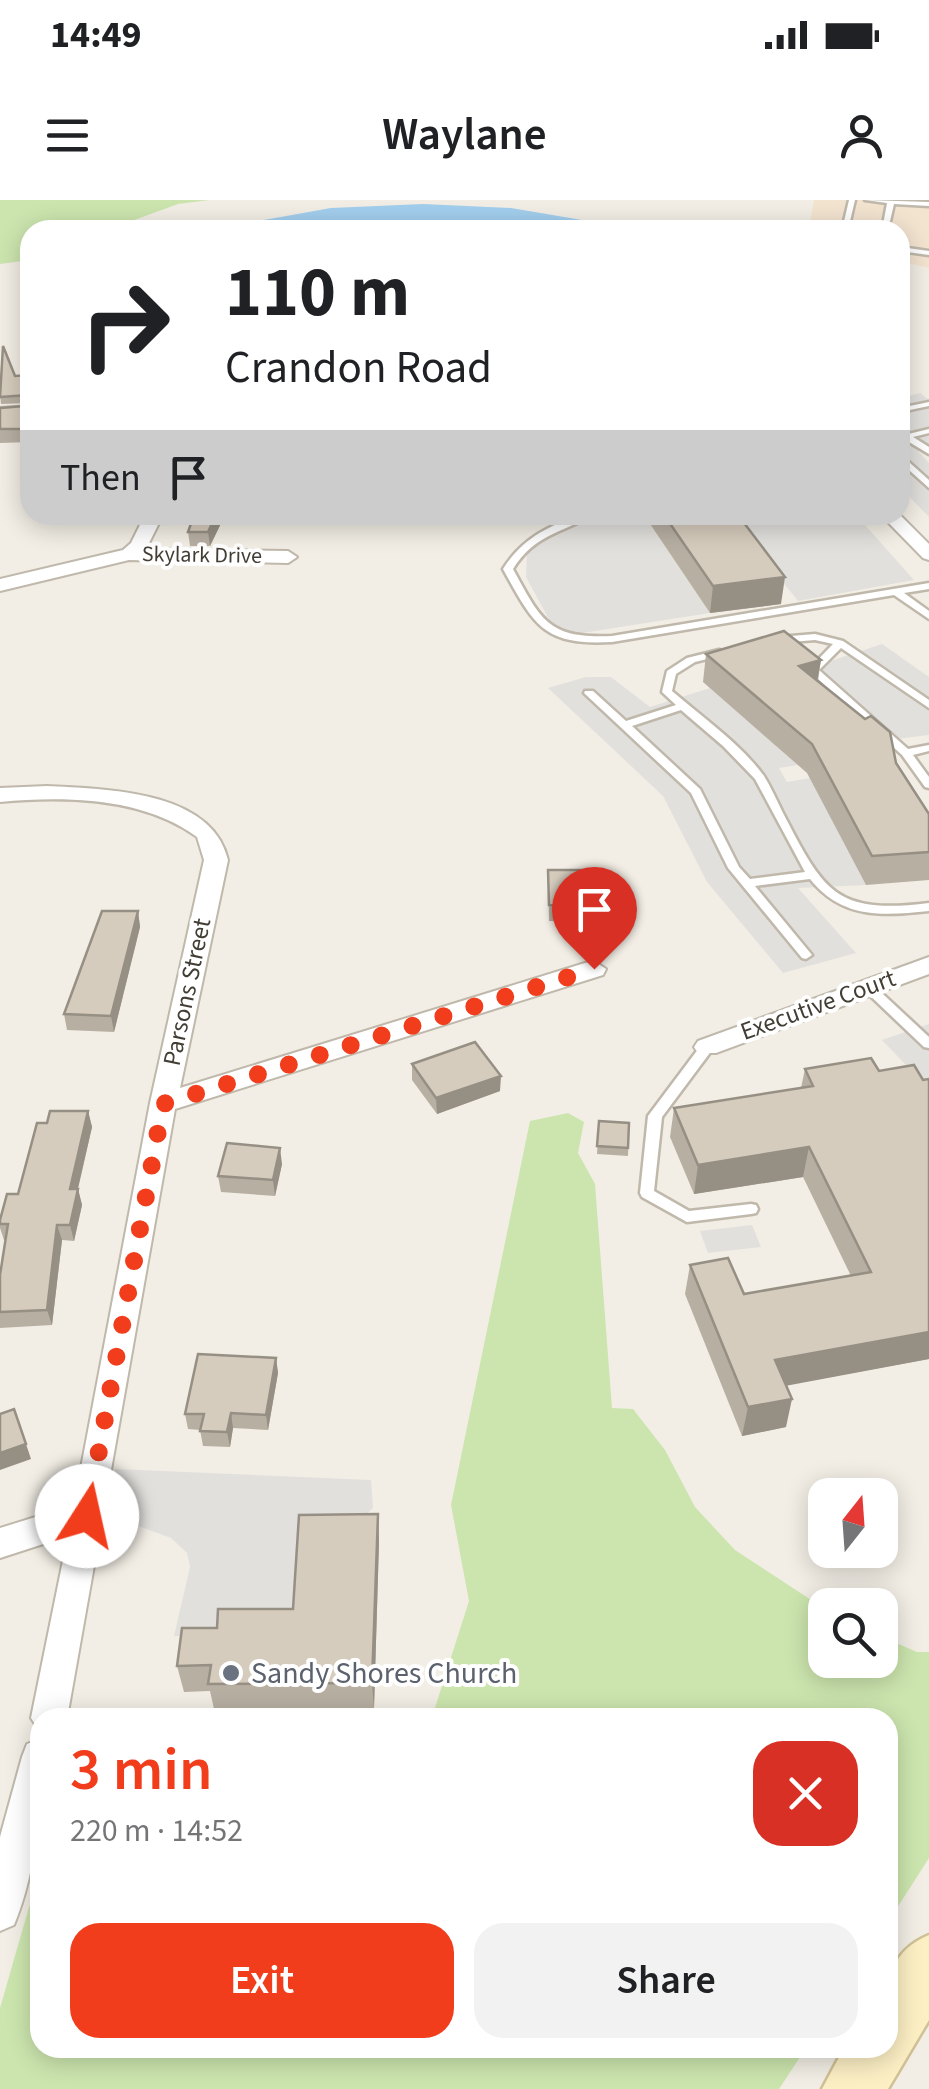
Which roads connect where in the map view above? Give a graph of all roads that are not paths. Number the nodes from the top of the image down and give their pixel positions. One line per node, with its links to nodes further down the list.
1 (868, 200): 2 (lane)
2 (891, 201): 3 (lane)
3 (929, 204)
4 (910, 467): 5 (lane)
5 (929, 486)
6 (149, 525): 10 (street)
7 (559, 525): 14 (lane)
8 (902, 525): 9 (street)
9 (924, 543)
10 (130, 554): 11 (street, Skylark Drive); 12 (street, Skylark Drive)
11 (288, 557)
12 (0, 585)
13 (929, 586): 14 (lane)
14 (896, 592): 15 (lane)
15 (929, 616)
16 (765, 641): 17 (lane)
17 (840, 643): 20 (lane); 24 (lane)
18 (728, 651): 21 (lane)
19 (589, 693): 22 (lane)
20 (929, 705)
21 (683, 706): 22 (lane); 27 (lane)
22 (625, 726): 28 (lane)
23 (929, 748): 24 (lane)
24 (906, 753): 25 (lane)
25 (929, 786)
26 (0, 795): 36 (street, Parsons Street)
27 (810, 875): 28 (lane); 29 (lane)
28 (748, 883): 30 (lane)
29 (929, 907)
30 (806, 955)
31 (929, 965): 33 (street, Executive Court)
32 (594, 969): 36 (street)
33 (867, 986): 34 (lane); 35 (street, Executive Court)
34 (929, 1044)
35 (707, 1046): 37 (lane)
36 (163, 1104): 38 (street, Parsons Street)
37 (751, 1209)
38 (87, 1516): 39 (street); 40 (street, Parsons Street)
39 (0, 1543)
40 (51, 1708)
41 (30, 1796): 42 (street)
42 (0, 1911)
43 (929, 1964): 44 (main road)
44 (898, 2015)
45 (872, 2058): 46 (main road)
46 (853, 2089)

